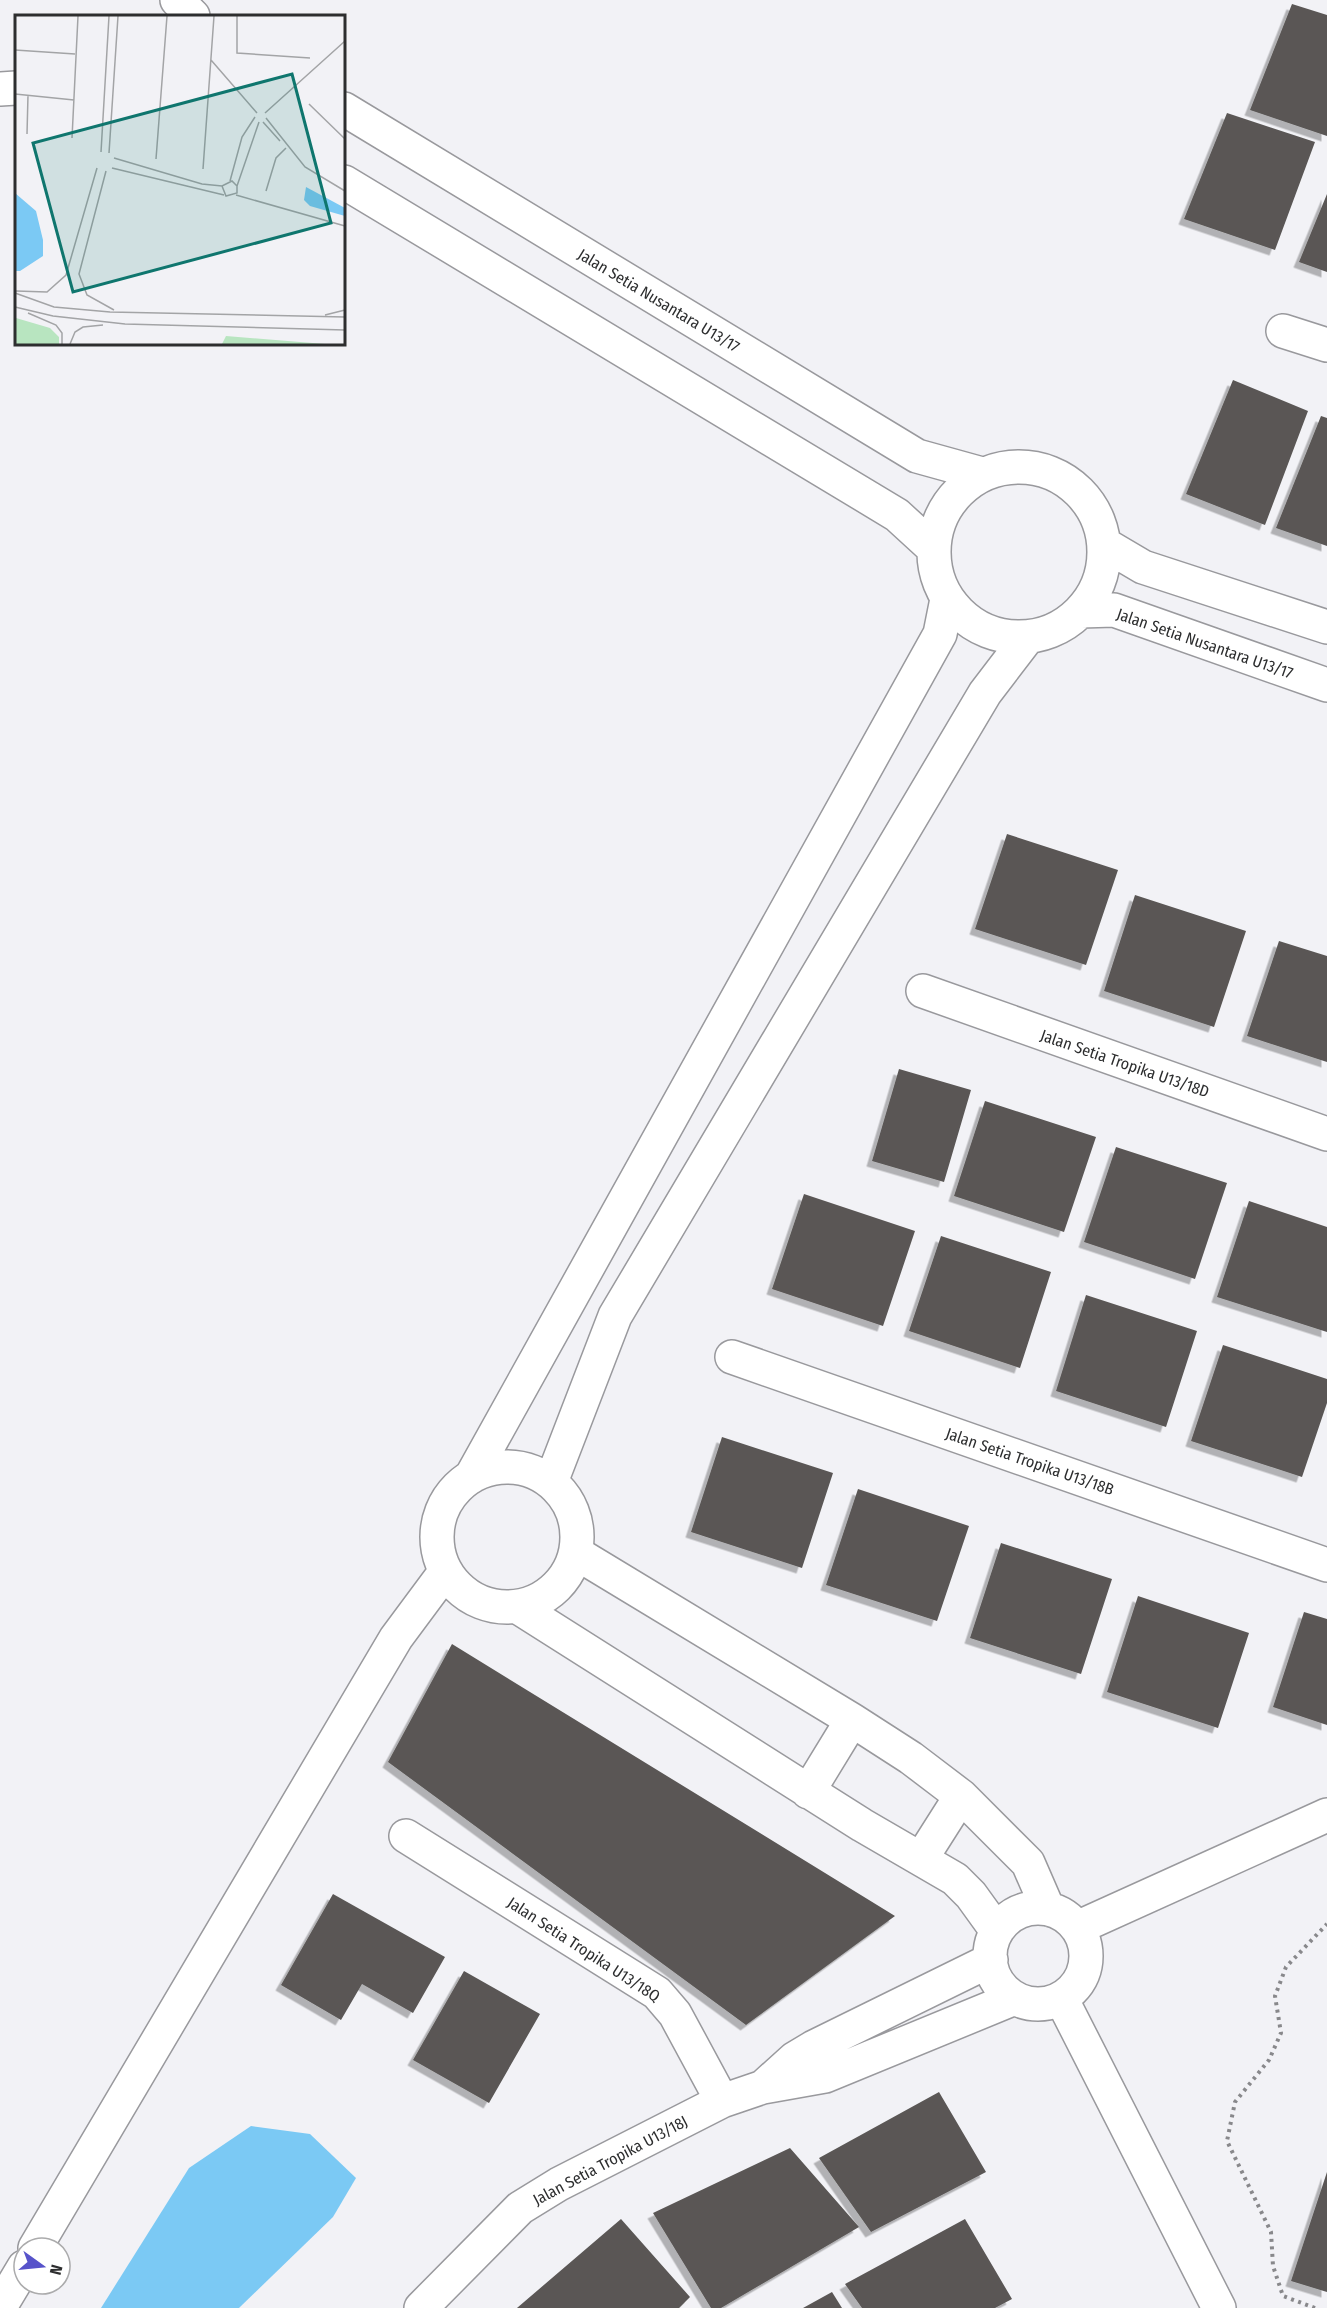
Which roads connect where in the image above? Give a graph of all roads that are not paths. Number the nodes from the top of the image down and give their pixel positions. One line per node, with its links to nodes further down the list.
1 (177, 0): 2 (street)
2 (192, 15)
3 (15, 88): 4 (street)
4 (0, 89)
5 (345, 111): 9 (street, Jalan Setia Nusantara U13/17)
6 (345, 183): 11 (street)
7 (1283, 331): 8 (street)
8 (1327, 345)
9 (982, 474): 10 (street); 11 (street)
10 (1104, 544): 13 (street); 14 (street)
11 (933, 548): 12 (street)
12 (947, 599): 15 (street); 20 (street)
13 (1081, 611): 15 (street); 16 (street, Jalan Setia Nusantara U13/17)
14 (1327, 627)
15 (1026, 638): 21 (street)
16 (1327, 686)
17 (923, 992): 18 (street, Jalan Setia Tropika U13/18D)
18 (1327, 1134)
19 (732, 1357): 23 (street, Jalan Setia Tropika U13/18B)
20 (471, 1477): 21 (street); 24 (street)
21 (551, 1482): 22 (street)
22 (576, 1553): 25 (street); 26 (street)
23 (1327, 1565)
24 (446, 1572): 25 (street); 39 (street)
25 (518, 1607): 27 (street)
26 (852, 1720): 27 (street); 28 (street)
27 (808, 1792): 31 (street)
28 (961, 1796): 31 (street); 32 (street)
29 (1327, 1815): 33 (street)
30 (406, 1836): 38 (street, Jalan Setia Tropika U13/18Q)
31 (921, 1859): 34 (street)
32 (1048, 1909): 33 (street); 34 (street)
33 (1077, 1928): 36 (street)
34 (994, 1945): 35 (street); 37 (street, Jalan Setia Tropika U13/18J)
35 (1015, 1998): 36 (street); 37 (street, Jalan Setia Tropika U13/18J)
36 (1061, 1998): 43 (street)
37 (763, 2087): 38 (street, Jalan Setia Tropika U13/18J)
38 (722, 2101): 42 (street, Jalan Setia Tropika U13/18J)
39 (42, 2236)
40 (12, 2286): 41 (street)
41 (0, 2307)
42 (421, 2308)
43 (1219, 2308)

